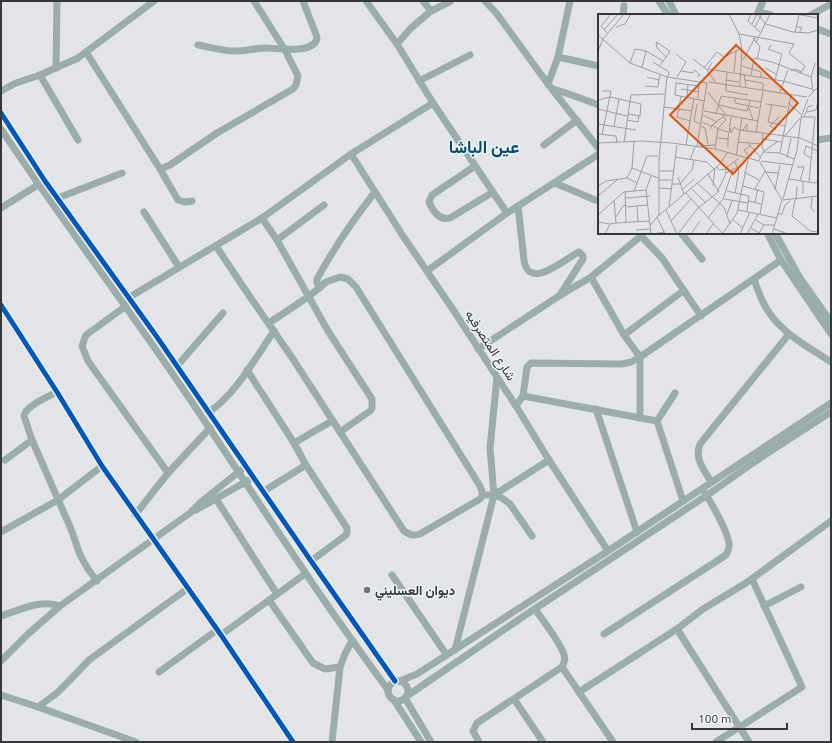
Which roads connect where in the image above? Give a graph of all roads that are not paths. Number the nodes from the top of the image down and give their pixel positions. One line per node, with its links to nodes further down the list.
1 (57, 1): 30 (street)
2 (154, 1): 26 (street)
3 (254, 1): 25 (street)
4 (302, 1): 25 (street)
5 (366, 1): 23 (street)
6 (423, 1): 15 (street)
7 (451, 1): 15 (street)
8 (485, 1): 35 (street)
9 (570, 1): 28 (street)
10 (659, 1): 17 (street)
11 (669, 1): 18 (street)
12 (763, 1): 19 (street)
13 (831, 4): 20 (street)
14 (624, 6): 16 (street)
15 (431, 11): 23 (street)
16 (623, 14)
17 (667, 14)
18 (676, 14)
19 (758, 14)
20 (813, 14)
21 (818, 29): 22 (street)
22 (831, 34)
23 (397, 44): 34 (street)
24 (198, 45): 25 (street)
25 (285, 50): 50 (street)
26 (86, 52): 30 (street); 50 (street)
27 (470, 55): 34 (street)
28 (558, 57): 29 (street); 35 (street)
29 (598, 66)
30 (56, 68): 32 (street)
31 (818, 70): 33 (street)
32 (40, 75): 36 (street); 43 (street)
33 (831, 76)
34 (419, 81): 37 (street)
35 (551, 86): 38 (street); 40 (street)
36 (1, 91)
37 (432, 103): 47 (street); 49 (street)
38 (598, 105)
39 (1, 113): 52 (street)
40 (577, 120): 45 (street); 46 (street)
41 (1, 129): 54 (street)
42 (831, 138): 44 (street)
43 (78, 140)
44 (818, 140)
45 (544, 145)
46 (598, 148)
47 (351, 154): 55 (street, شارع المتصرفيه); 65 (street)
48 (598, 155): 53 (street)
49 (475, 166): 56 (street); 56 (street)
50 (160, 169): 59 (street)
51 (122, 173): 57 (street)
52 (45, 181): 54 (street); 57 (street)
53 (555, 183): 58 (street); 61 (street)
54 (38, 186): 62 (street); 84 (street)
55 (375, 192): 75 (street, شارع المتصرفيه); 78 (street)
56 (493, 192): 64 (street)
57 (58, 198): 82 (street)
58 (595, 200)
59 (192, 201)
60 (324, 205): 70 (street)
61 (518, 206): 64 (street); 80 (street)
62 (1, 208)
63 (144, 212): 74 (street)
64 (507, 213): 75 (street)
65 (262, 218): 70 (street); 71 (street)
66 (682, 234): 72 (street)
67 (768, 234): 73 (street)
68 (775, 234): 87 (street)
69 (642, 235): 76 (street); 79 (street)
70 (277, 240): 81 (street)
71 (216, 246): 74 (street); 88 (street)
72 (702, 258)
73 (781, 260): 77 (street); 91 (street)
74 (179, 267): 82 (street)
75 (427, 271): 93 (street, شارع المتصرفيه)
76 (592, 277): 80 (street); 92 (street)
77 (754, 280): 86 (street); 90 (street)
78 (320, 288): 81 (street); 126 (street)
79 (683, 291): 86 (street); 92 (street)
80 (559, 296): 93 (street)
81 (308, 297): 88 (street); 111 (street)
82 (128, 298): 96 (street)
83 (1, 305): 99 (street)
84 (126, 306): 110 (street); 120 (street)
85 (223, 313): 96 (street)
86 (702, 316): 94 (street)
87 (831, 322)
88 (269, 323): 89 (street)
89 (274, 331): 97 (street); 108 (street)
90 (789, 334): 95 (street); 122 (street)
91 (831, 334)
92 (624, 335): 94 (street)
93 (478, 349): 98 (street, شارع المتصرفيه)
94 (640, 358): 101 (street); 107 (street)
95 (831, 362)
96 (177, 366): 105 (street)
97 (247, 370): 105 (street); 113 (street)
98 (497, 377): 103 (street, شارع المتصرفيه); 127 (street)
99 (57, 392): 112 (street); 117 (street)
100 (674, 393): 109 (street)
101 (523, 396): 103 (street); 104 (street)
102 (831, 403): 122 (street)
103 (516, 406): 115 (street, شارع المتصرفيه)
104 (596, 409): 107 (street); 136 (street)
105 (209, 412): 118 (street)
106 (831, 412): 128 (street)
107 (640, 418): 109 (street)
108 (332, 420): 111 (street); 113 (street)
109 (657, 421): 131 (street)
110 (210, 428): 119 (street); 120 (street)
111 (340, 432): 126 (street)
112 (32, 440): 114 (street); 130 (street)
113 (294, 443): 116 (street)
114 (5, 460)
115 (549, 460): 127 (street); 139 (street, شارع المتصرفيه)
116 (306, 465): 125 (street); 140 (street)
117 (102, 466): 130 (street); 133 (street)
118 (246, 466): 119 (street); 121 (street)
119 (239, 472): 123 (street); 132 (street)
120 (168, 474): 133 (street)
121 (253, 477): 123 (street); 125 (street)
122 (711, 482): 124 (street)
123 (245, 483): 129 (street); 141 (street)
124 (701, 488): 128 (street); 131 (street)
125 (264, 492): 140 (street)
126 (483, 495): 127 (street)
127 (494, 495): 137 (street); 157 (street)
128 (706, 496): 151 (street); 155 (street)
129 (216, 499): 132 (street); 147 (street)
130 (58, 500): 135 (street); 144 (street)
131 (683, 502): 136 (street)
132 (190, 513): 138 (street)
133 (135, 515): 138 (street)
134 (831, 521): 143 (street)
135 (1, 532)
136 (637, 532): 139 (street)
137 (532, 536)
138 (153, 539): 144 (street); 146 (street)
139 (608, 551): 157 (street)
140 (311, 561): 163 (street)
141 (306, 574): 147 (street); 156 (street)
142 (392, 575): 158 (street)
143 (752, 579): 150 (street); 153 (street)
144 (97, 581): 149 (street)
145 (801, 587): 150 (street)
146 (187, 589): 154 (street); 170 (street)
147 (277, 594): 148 (street)
148 (269, 600): 154 (street); 160 (street)
149 (60, 606): 152 (street); 159 (street)
150 (764, 606): 171 (street)
151 (535, 609): 161 (street); 167 (street)
152 (1, 616)
153 (677, 628): 165 (street); 171 (street)
154 (219, 632): 162 (street); 173 (street)
155 (604, 634)
156 (352, 641): 160 (street); 164 (street)
157 (455, 650): 158 (street)
158 (446, 654): 163 (street)
159 (1, 661)
160 (340, 667): 174 (street)
161 (562, 667): 165 (street); 168 (street)
162 (160, 672)
163 (398, 681): 164 (street); 167 (street)
164 (388, 690): 169 (street)
165 (579, 692): 179 (street)
166 (1, 695): 170 (street)
167 (406, 697): 169 (street); 176 (street)
168 (514, 699): 177 (street); 178 (street)
169 (394, 700): 175 (street)
170 (38, 707): 172 (street)
171 (739, 727): 180 (street); 181 (street)
172 (136, 742)
173 (293, 742)
174 (332, 742)
175 (421, 742)
176 (431, 742)
177 (479, 742)
178 (543, 742)
179 (613, 742)
180 (716, 742)
181 (749, 742)

